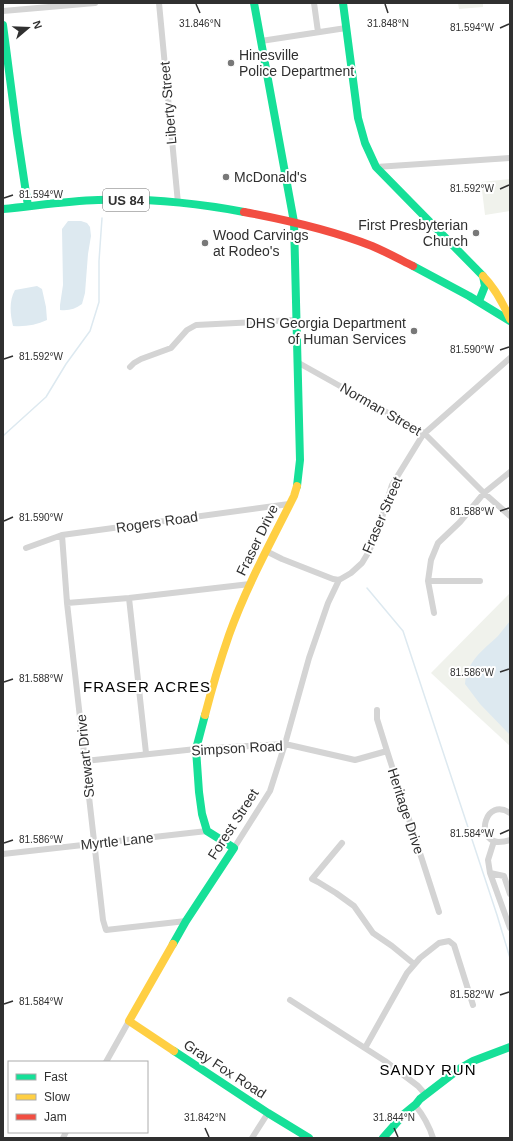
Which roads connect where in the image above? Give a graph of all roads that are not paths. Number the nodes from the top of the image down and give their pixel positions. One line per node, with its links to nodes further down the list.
1 (95, 3): 6 (street)
2 (159, 3): 13 (street, Liberty Street)
3 (254, 3): 10 (main road, Fraser Drive)
4 (314, 3): 9 (street)
5 (343, 3): 8 (main road)
6 (3, 11)
7 (3, 25): 14 (main road)
8 (346, 28): 9 (street); 12 (main road)
9 (318, 32): 10 (street)
10 (261, 41): 16 (main road, Fraser Drive)
11 (510, 158): 12 (street)
12 (376, 167): 17 (main road)
13 (178, 203): 14 (main road, US 84); 16 (main road, US 84)
14 (28, 206): 15 (main road, US 84)
15 (3, 209)
16 (294, 222): 18 (main road, US 84); 19 (main road, Fraser Drive)
17 (483, 276): 18 (main road); 20 (main road)
18 (479, 301): 20 (main road, US 84)
19 (296, 320): 22 (main road, Fraser Drive); 23 (street)
20 (510, 320)
21 (510, 358): 24 (street, Fraser Street)
22 (297, 362): 24 (street, Norman Street); 27 (main road, Fraser Drive)
23 (130, 367)
24 (424, 432): 26 (street, Norman Street); 32 (street, Fraser Street)
25 (510, 472): 26 (street)
26 (484, 493): 28 (street, Norman Street); 33 (street)
27 (289, 504): 29 (street, Rogers Road); 31 (main road, Fraser Drive)
28 (510, 516)
29 (62, 535): 30 (street, Rogers Road); 37 (street, Stewart Drive)
30 (26, 548)
31 (266, 551): 32 (street); 35 (main road, Fraser Drive)
32 (339, 580): 40 (street, Forest Street)
33 (428, 580): 34 (street); 38 (street)
34 (480, 581)
35 (250, 584): 36 (street); 41 (main road, Fraser Drive)
36 (129, 598): 37 (street); 43 (street)
37 (67, 603): 44 (street, Stewart Drive)
38 (434, 613)
39 (377, 710): 42 (street, Heritage Drive)
40 (285, 744): 41 (street, Simpson Road); 42 (street, Simpson Road); 51 (street, Forest Street)
41 (196, 749): 43 (street, Simpson Road); 46 (main road, Fraser Drive)
42 (387, 752): 55 (street, Heritage Drive)
43 (146, 753): 44 (street, Simpson Road)
44 (85, 761): 49 (street, Stewart Drive)
45 (510, 813): 48 (street)
46 (207, 831): 49 (street, Myrtle Lane); 51 (main road)
47 (510, 840): 48 (street)
48 (494, 841): 53 (street)
49 (94, 843): 52 (street, Myrtle Lane); 56 (street, Stewart Drive)
50 (342, 843): 58 (street)
51 (234, 848): 56 (main road, Forest Street)
52 (3, 854)
53 (490, 873): 54 (street); 57 (street)
54 (510, 894)
55 (439, 912)
56 (186, 921): 61 (main road, Forest Street)
57 (510, 928)
58 (414, 964): 60 (street); 63 (street)
59 (290, 1000): 63 (street)
60 (473, 1005)
61 (128, 1021): 64 (street, Forest Street); 67 (main road, Gray Fox Road)
62 (510, 1047): 65 (main road)
63 (365, 1048): 65 (street)
64 (107, 1061)
65 (426, 1094): 66 (main road)
66 (414, 1105): 70 (main road); 71 (street)
67 (268, 1113): 68 (street); 69 (main road, Gray Fox Road)
68 (252, 1138)
69 (309, 1138)
70 (383, 1138)
71 (433, 1138)

